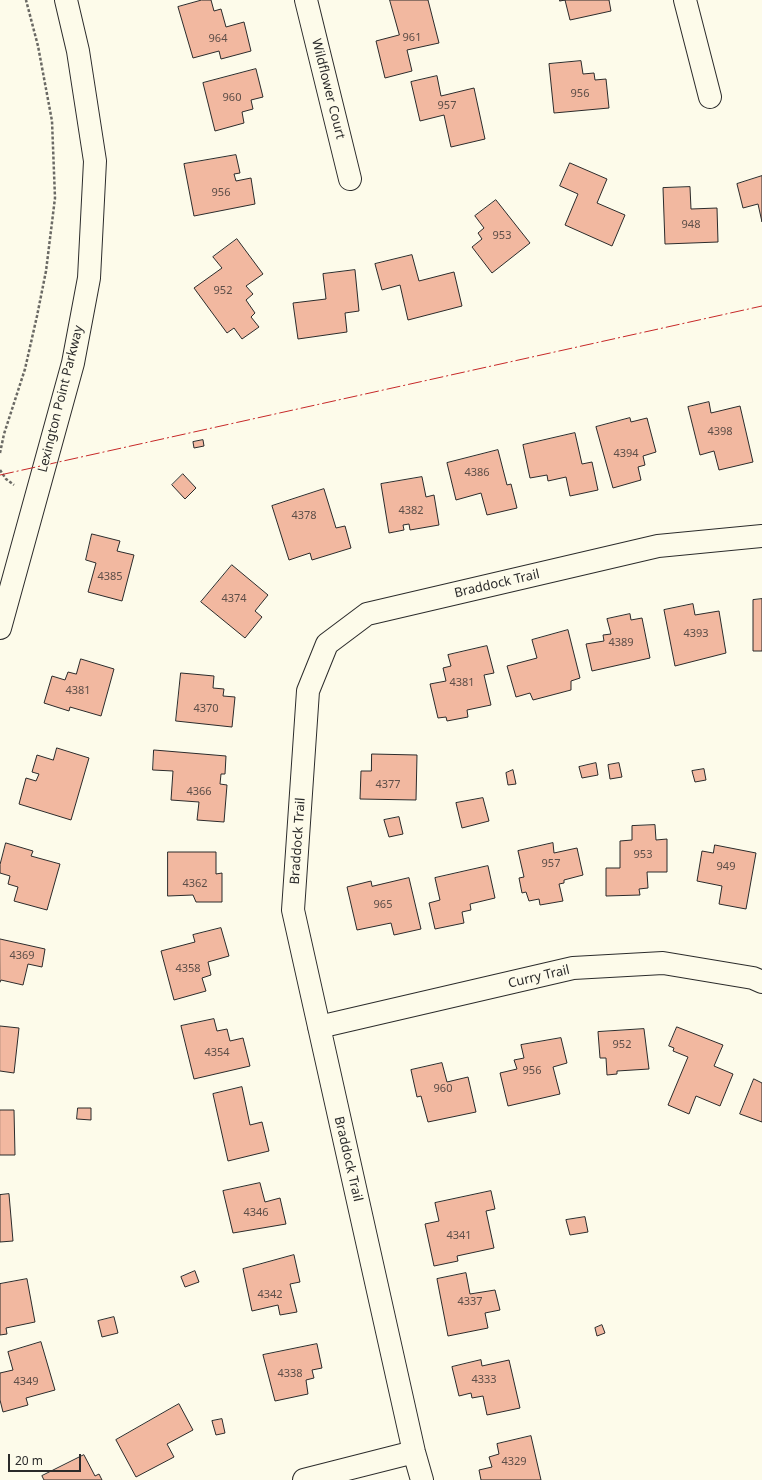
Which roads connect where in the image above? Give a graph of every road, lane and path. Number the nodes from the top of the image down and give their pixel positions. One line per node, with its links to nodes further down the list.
1 (26, 0): 7 (path)
2 (66, 0): 9 (street, Lexington Point Parkway)
3 (306, 0): 6 (street, Wildflower Court)
4 (686, 0): 5 (street)
5 (710, 97)
6 (350, 179)
7 (0, 453)
8 (762, 536): 11 (street, Braddock Trail)
9 (0, 628)
10 (762, 982): 11 (street, Curry Trail)
11 (319, 1027): 12 (street, Braddock Trail)
12 (414, 1452): 13 (street); 14 (street, Braddock Trail)
13 (304, 1480)
14 (422, 1480)

